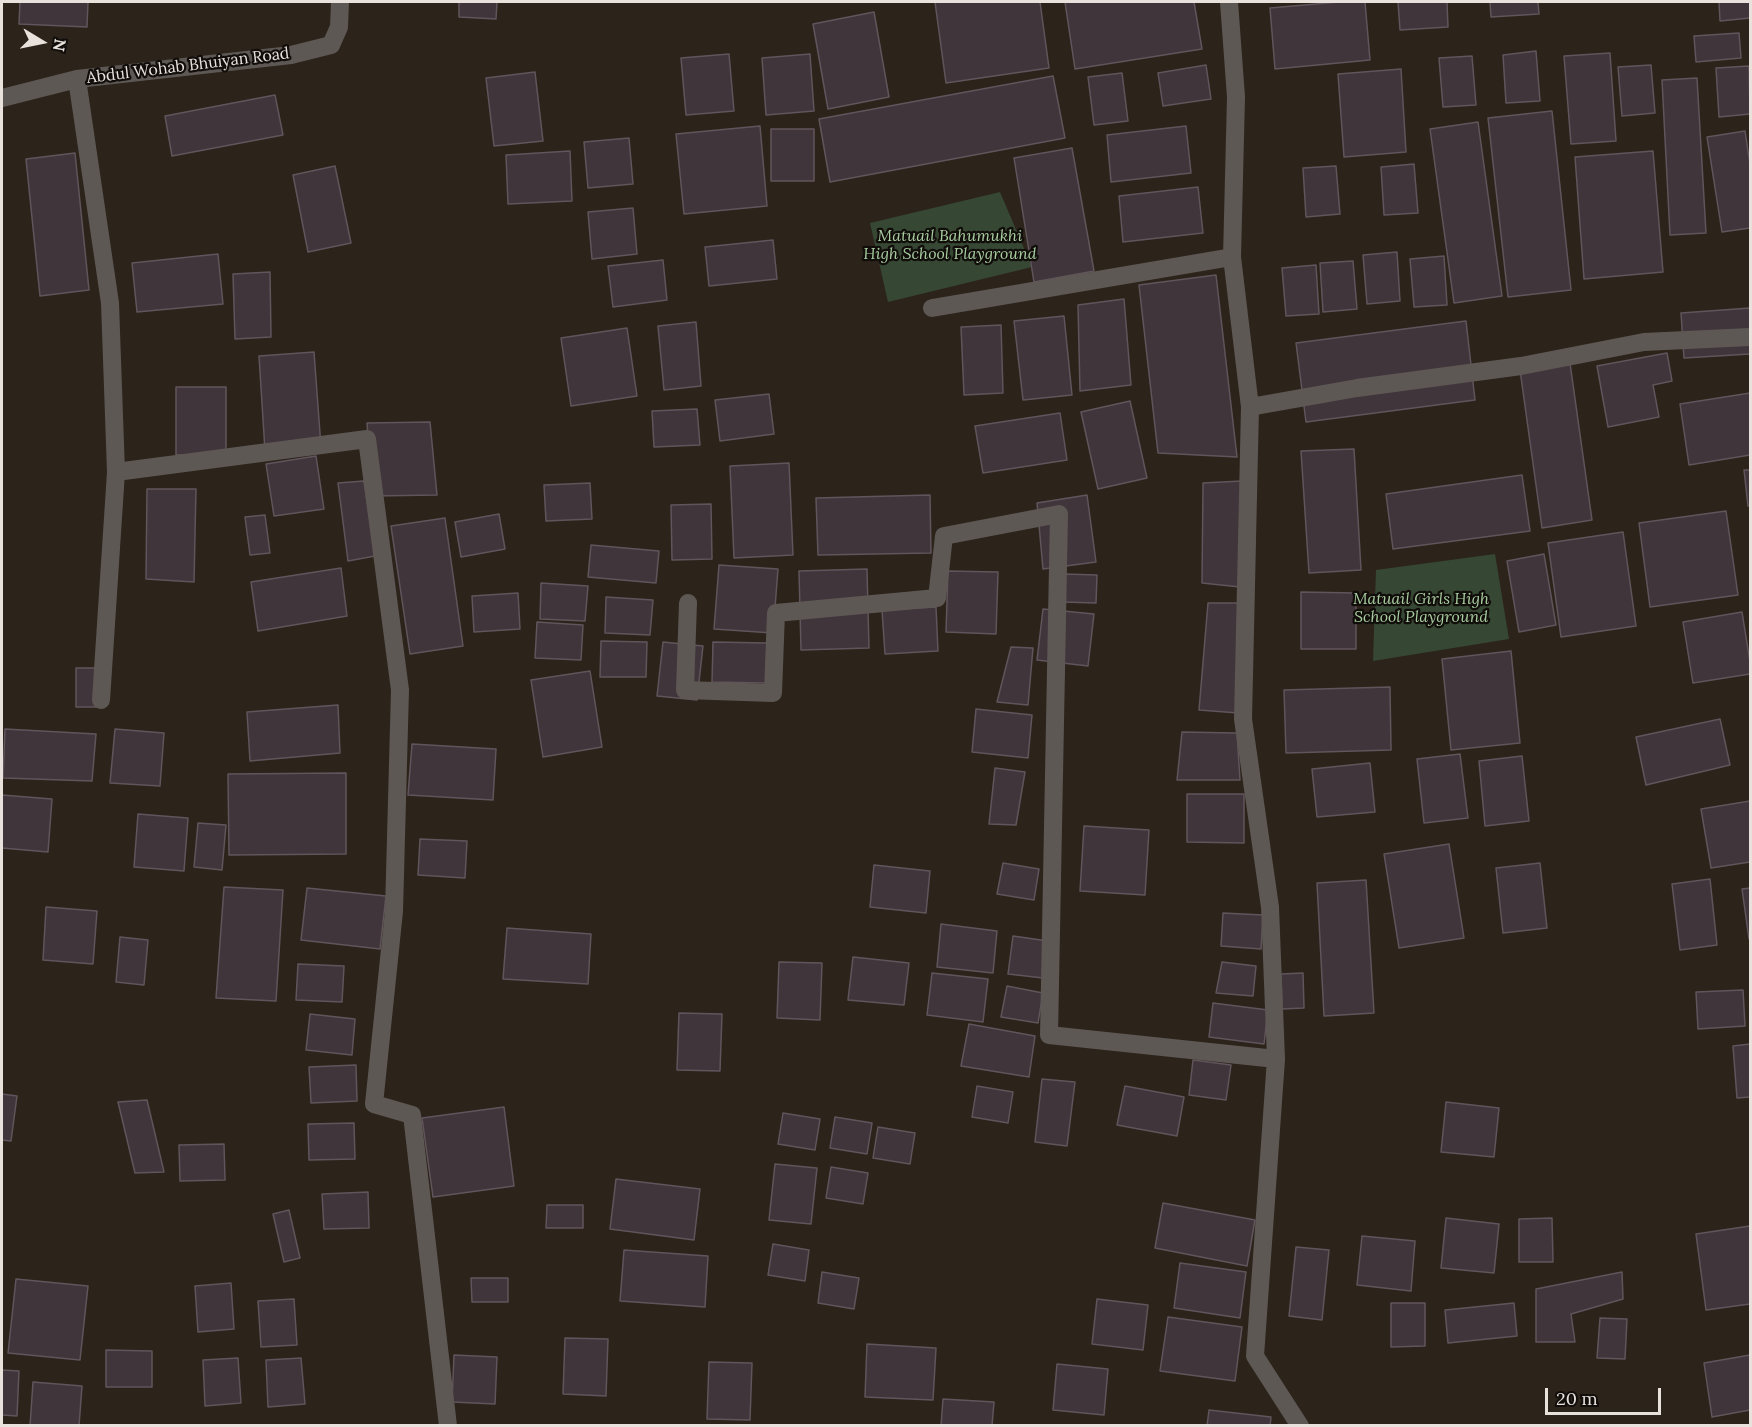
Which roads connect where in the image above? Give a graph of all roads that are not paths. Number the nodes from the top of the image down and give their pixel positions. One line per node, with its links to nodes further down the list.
1 (340, 2): 3 (street, Abdul Wohab Bhuiyan Road)
2 (1229, 2): 5 (street)
3 (76, 79): 4 (street, Abdul Wohab Bhuiyan Road); 9 (street)
4 (2, 98)
5 (1232, 257): 6 (street); 8 (street)
6 (932, 308)
7 (1750, 337): 8 (street)
8 (1250, 408): 12 (street)
9 (116, 472): 11 (street); 13 (street)
10 (688, 603): 12 (street)
11 (101, 700)
12 (1276, 1059): 14 (street)
13 (448, 1425)
14 (1300, 1425)

